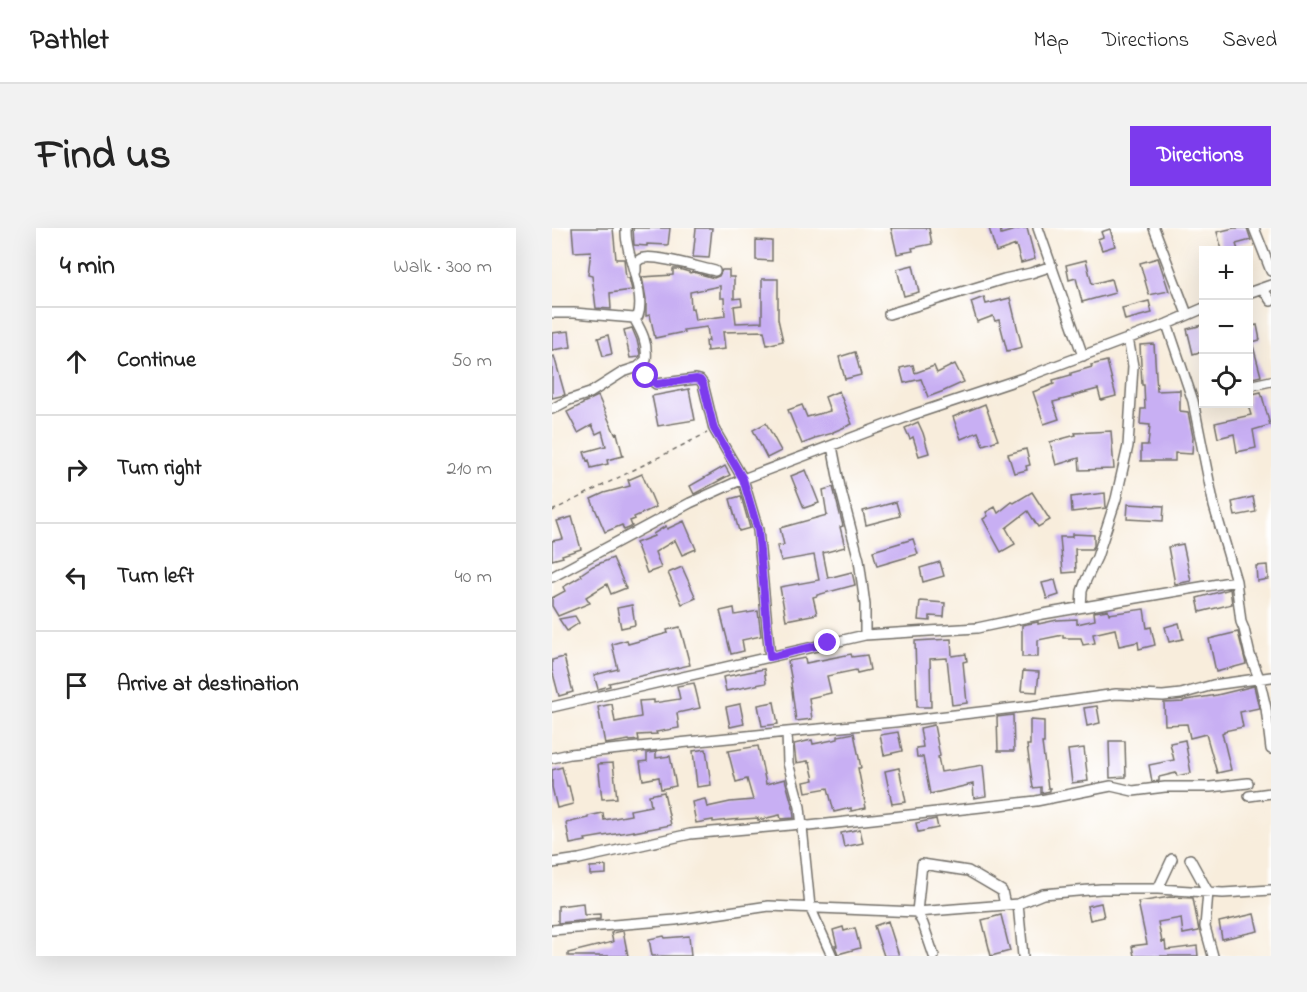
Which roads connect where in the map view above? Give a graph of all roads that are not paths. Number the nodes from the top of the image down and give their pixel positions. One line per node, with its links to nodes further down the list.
1 (626, 228): 8 (street)
2 (1038, 228): 5 (street)
3 (1154, 228): 14 (street)
4 (1254, 228): 7 (street)
5 (1052, 266): 13 (street); 18 (street)
6 (715, 271): 8 (street)
7 (1271, 271)
8 (635, 279): 15 (street)
9 (1267, 287): 10 (street)
10 (1271, 300)
11 (1199, 310): 14 (street)
12 (552, 313): 15 (street)
13 (889, 314)
14 (1187, 314): 16 (street)
15 (634, 318): 19 (street)
16 (1167, 324): 17 (street); 23 (street)
17 (1128, 338): 18 (street); 29 (street)
18 (1083, 356): 25 (street)
19 (638, 367): 24 (street); 26 (street)
20 (1271, 381): 21 (street)
21 (1253, 385)
22 (1199, 399): 23 (street)
23 (1193, 401): 28 (street)
24 (552, 409)
25 (832, 446): 26 (street); 30 (street)
26 (743, 479): 27 (street); 31 (street)
27 (552, 577)
28 (1236, 581): 29 (street); 33 (street)
29 (1081, 608): 30 (street)
30 (865, 635): 31 (street)
31 (770, 657): 34 (street)
32 (1271, 677): 33 (street)
33 (1259, 678): 35 (street); 36 (street)
34 (552, 707)
35 (787, 732): 37 (street); 41 (street)
36 (1271, 748)
37 (552, 758)
38 (1248, 783): 41 (street)
39 (1271, 793): 40 (street)
40 (1250, 796)
41 (801, 824): 44 (street); 50 (street)
42 (1172, 859): 45 (street)
43 (1190, 859): 47 (street)
44 (552, 863)
45 (1158, 888): 47 (street); 48 (street)
46 (1271, 890): 47 (street)
47 (1208, 892): 56 (street)
48 (1018, 904): 49 (street); 55 (street)
49 (1005, 905): 51 (street); 51 (street)
50 (810, 907): 51 (street); 52 (street); 53 (street)
51 (917, 912): 54 (street)
52 (552, 930)
53 (832, 956)
54 (934, 956)
55 (1023, 956)
56 (1212, 956)

